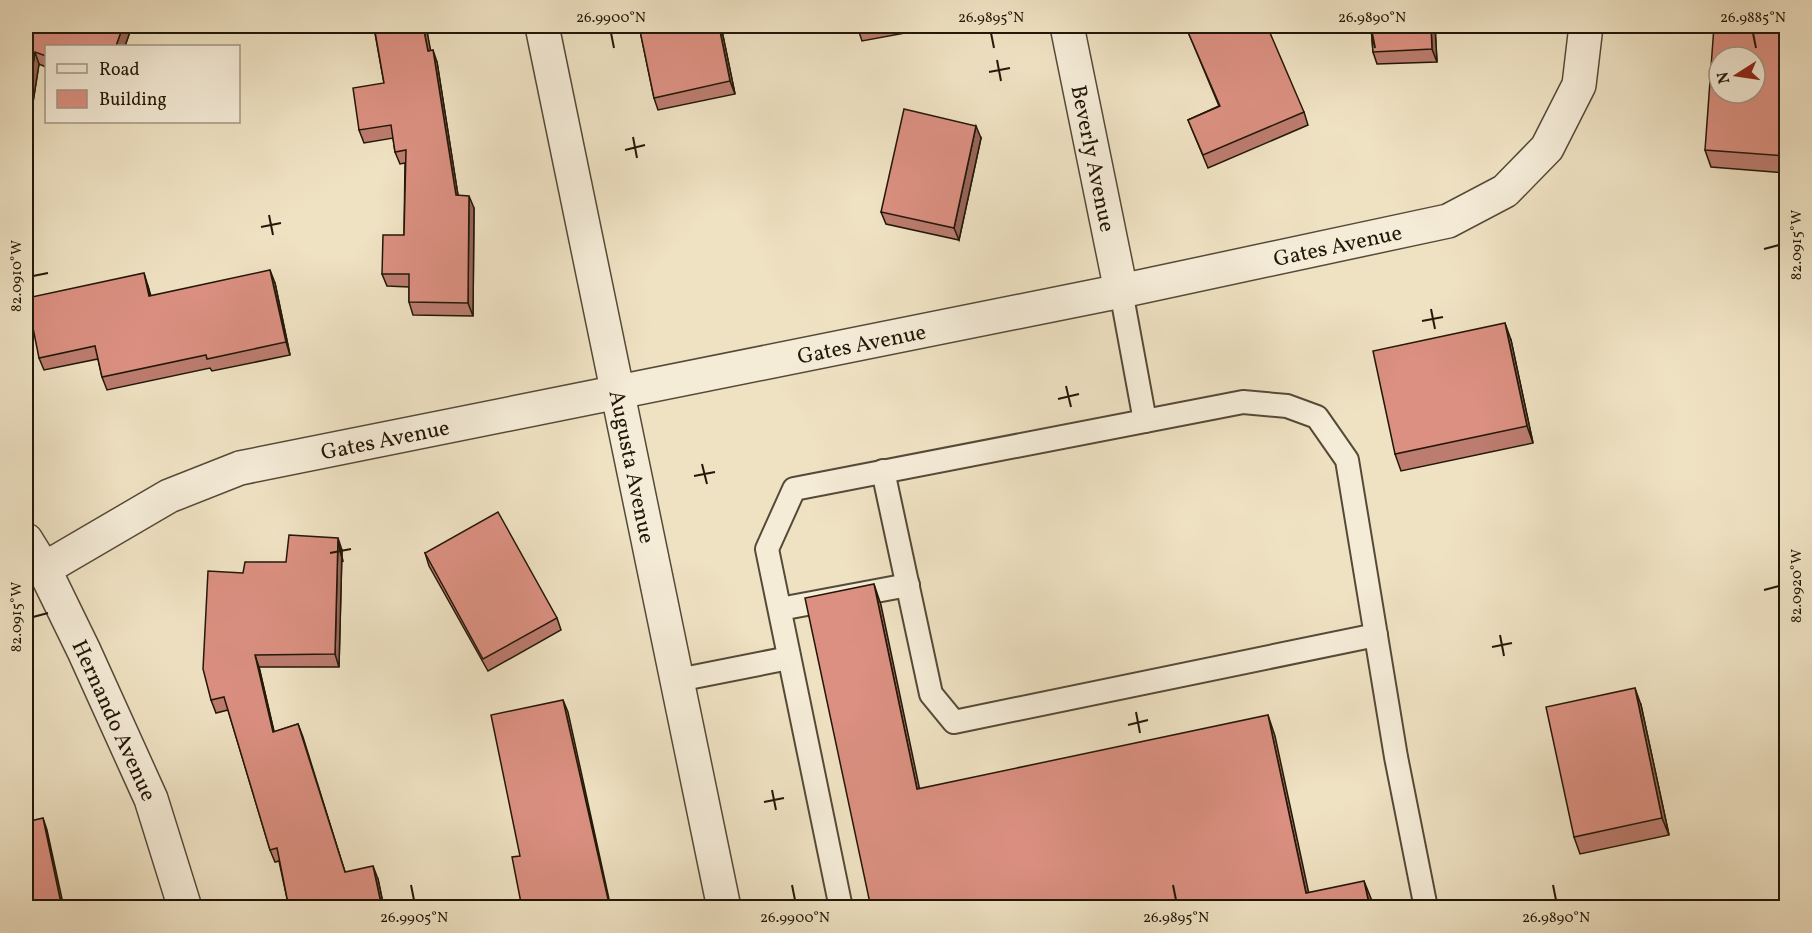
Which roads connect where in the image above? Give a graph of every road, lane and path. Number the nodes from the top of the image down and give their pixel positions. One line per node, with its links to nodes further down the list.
1 (542, 26): 5 (street, Augusta Avenue)
2 (1067, 26): 4 (street, Beverly Avenue)
3 (1586, 26): 4 (street, Gates Avenue)
4 (1121, 291): 5 (street, Gates Avenue); 6 (lane)
5 (619, 393): 9 (street, Gates Avenue); 14 (street, Augusta Avenue)
6 (1144, 421): 7 (lane); 12 (lane)
7 (883, 471): 10 (lane); 11 (lane)
8 (26, 540): 9 (street, Hernando Avenue)
9 (44, 569): 15 (street, Hernando Avenue)
10 (908, 585): 11 (lane); 12 (lane)
11 (780, 609): 13 (lane)
12 (1376, 635): 18 (lane)
13 (789, 658): 14 (lane); 17 (lane)
14 (678, 680): 16 (street, Augusta Avenue)
15 (185, 908)
16 (724, 908)
17 (841, 908)
18 (1426, 908)

